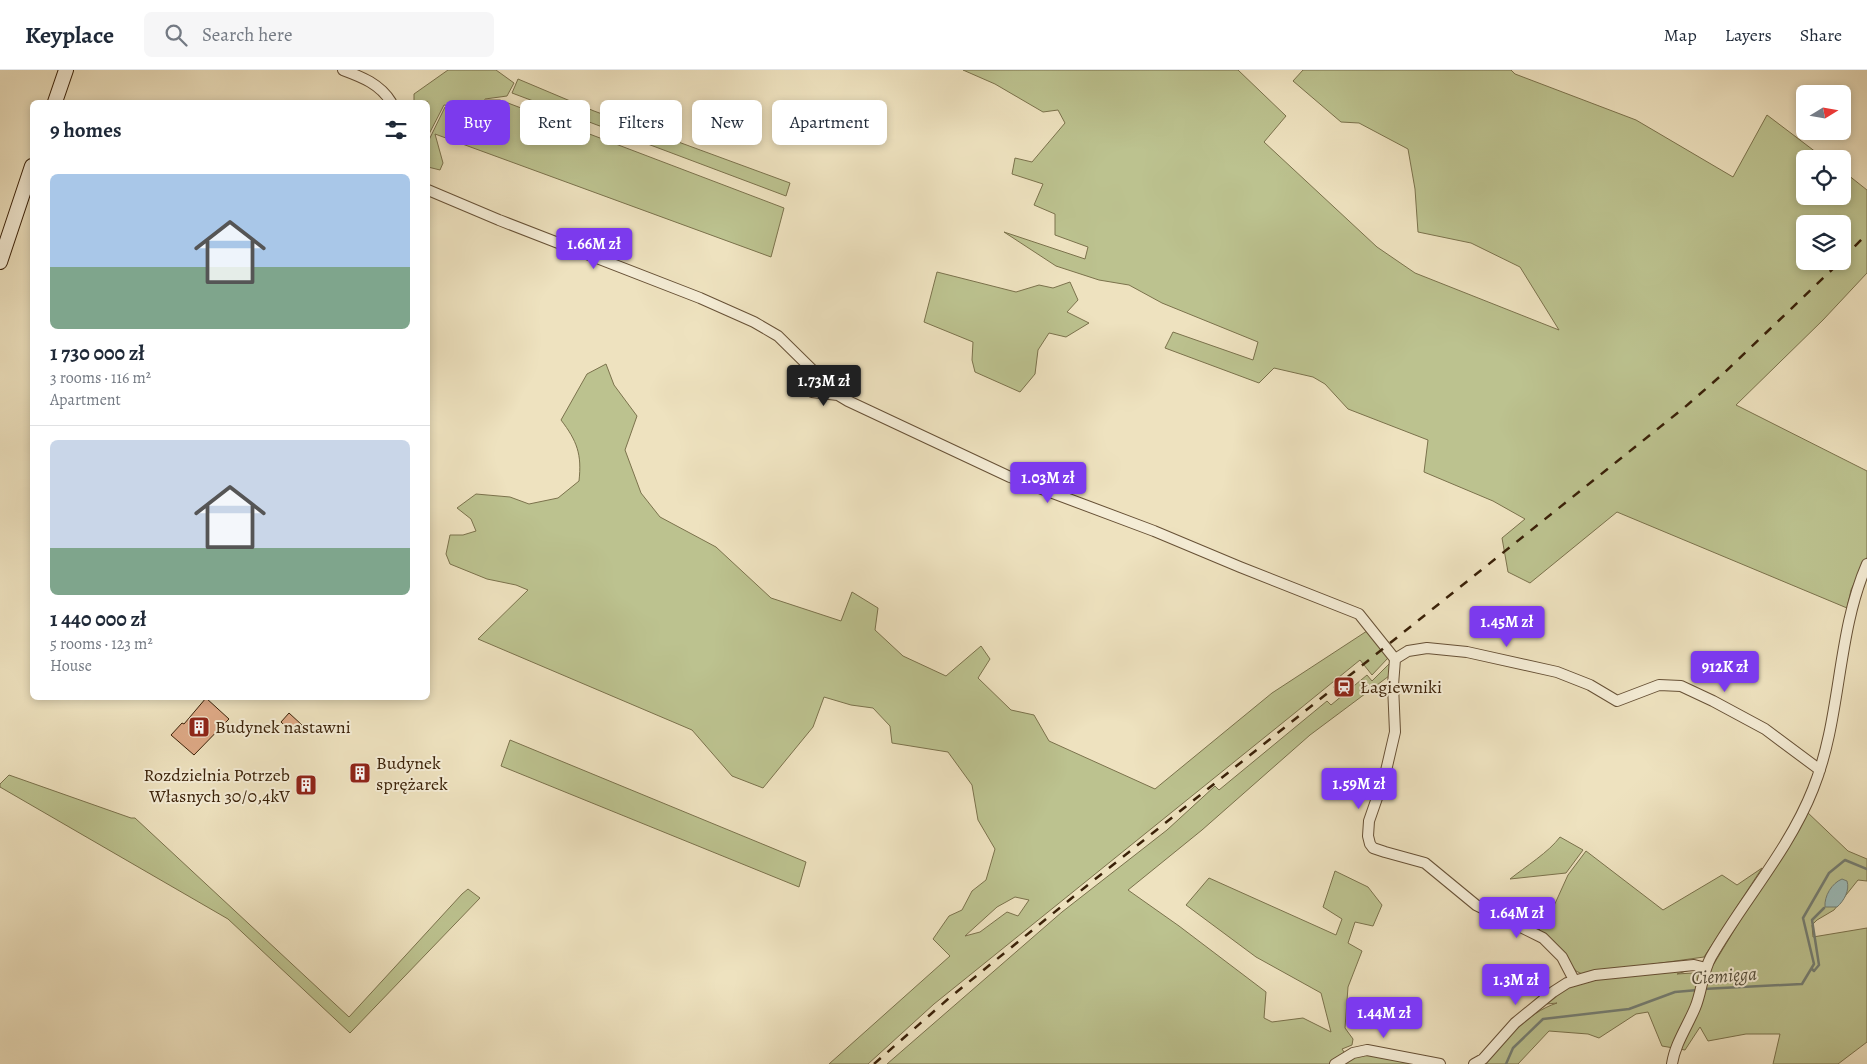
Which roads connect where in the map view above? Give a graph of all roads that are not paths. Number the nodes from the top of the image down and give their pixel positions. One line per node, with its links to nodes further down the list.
1 (66, 70): 3 (street)
2 (343, 70): 4 (street)
3 (56, 100)
4 (389, 100)
5 (30, 172): 7 (street)
6 (430, 191): 9 (street)
7 (0, 262)
8 (812, 392): 9 (street)
9 (838, 395): 11 (street)
10 (1867, 564): 12 (street)
11 (1395, 659): 12 (street); 14 (street)
12 (1820, 770): 13 (street)
13 (1706, 968): 14 (street); 18 (street)
14 (1574, 980): 17 (street)
15 (1335, 1064): 16 (street)
16 (1440, 1064)
17 (1474, 1064)
18 (1672, 1064)

